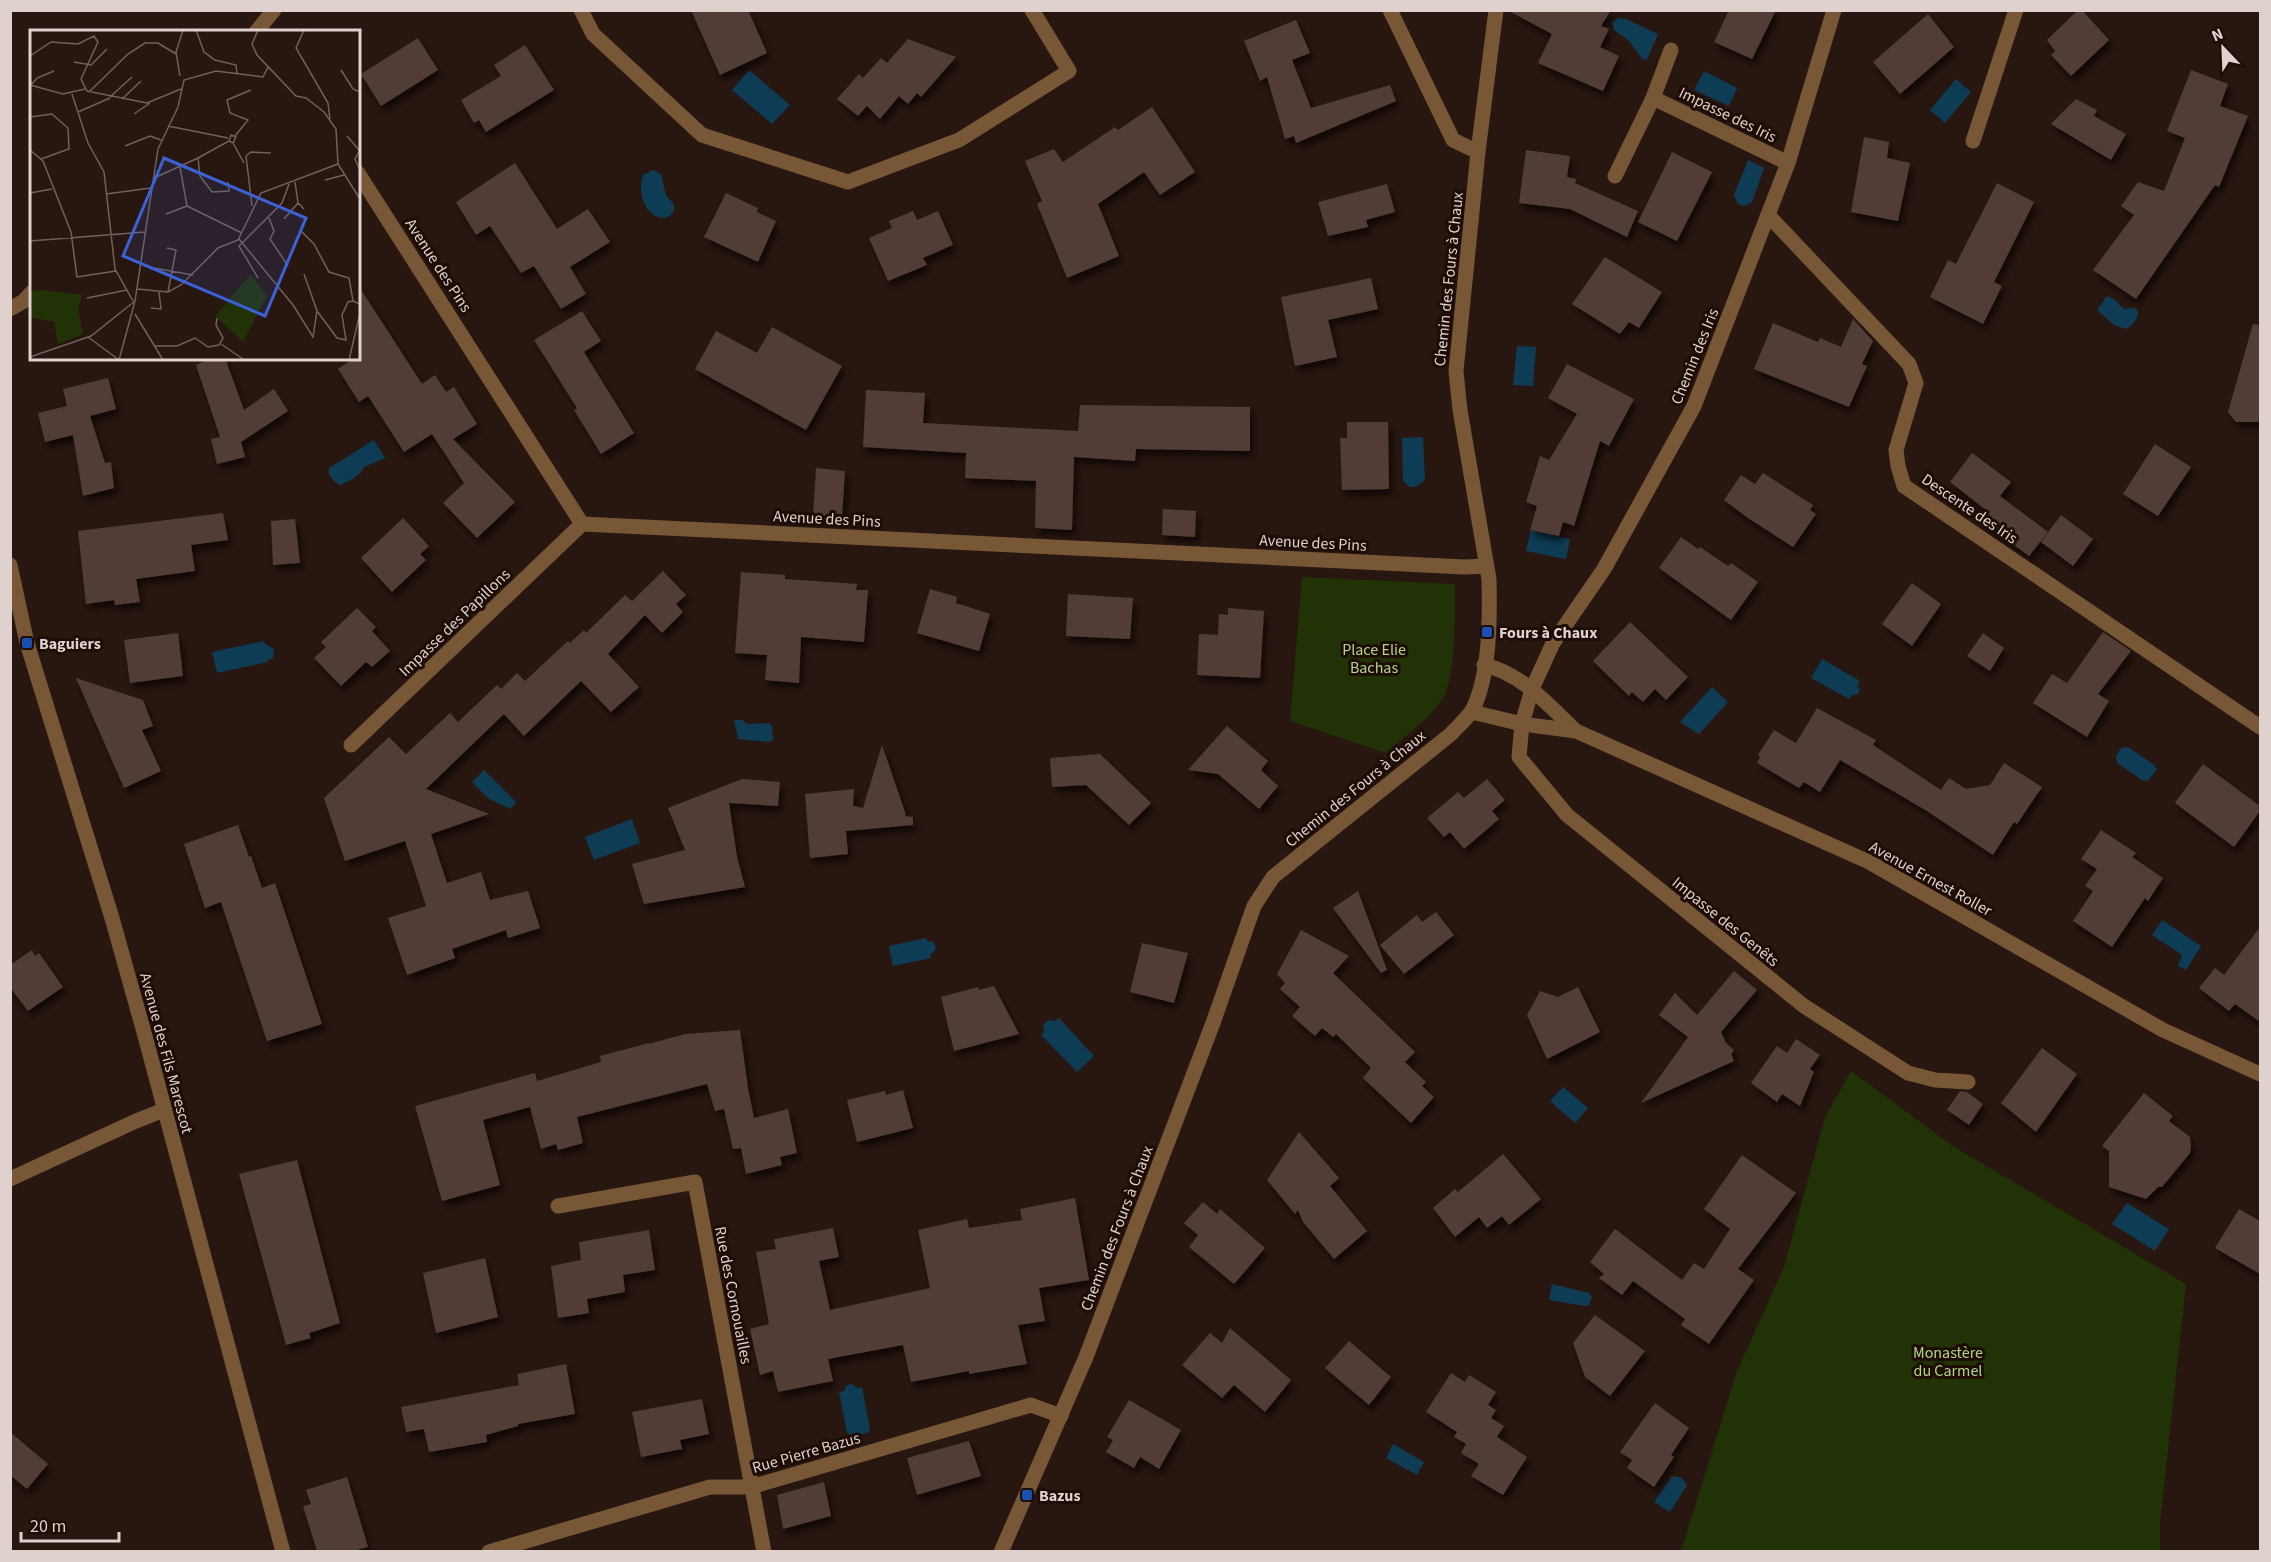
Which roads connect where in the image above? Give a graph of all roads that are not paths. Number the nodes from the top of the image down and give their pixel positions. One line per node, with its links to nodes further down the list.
1 (274, 10): 8 (street)
2 (581, 10): 3 (street)
3 (1032, 10)
4 (1390, 10): 12 (street)
5 (1496, 10): 12 (street, Chemin des Fours à Chaux)
6 (1834, 10): 13 (street, Chemin des Iris)
7 (2016, 10): 11 (street)
8 (262, 29)
9 (1671, 50): 10 (street, Impasse des Iris)
10 (1653, 98): 13 (street, Impasse des Iris); 15 (street, Impasse des Iris)
11 (1973, 141)
12 (1478, 152): 21 (street, Chemin des Fours à Chaux)
13 (1788, 163): 16 (street, Chemin des Iris)
14 (360, 176): 19 (street, Avenue des Pins)
15 (1615, 176)
16 (1768, 215): 23 (street, Chemin des Iris); 26 (street, Descente des Iris)
17 (30, 294): 18 (street)
18 (10, 309)
19 (582, 524): 21 (street, Avenue des Pins); 28 (street, Impasse des Papillons)
20 (10, 565): 31 (street, Avenue des Fils Marescot)
21 (1486, 566): 22 (street, Chemin des Fours à Chaux)
22 (1484, 665): 23 (street, Avenue Ernest Roller); 24 (street, Chemin des Fours à Chaux)
23 (1532, 689): 25 (street); 27 (street, Avenue Ernest Roller)
24 (1472, 712): 25 (street, Avenue Ernest Roller); 34 (street, Chemin des Fours à Chaux)
25 (1522, 724): 27 (street, Avenue Ernest Roller); 30 (street, Impasse des Genêts)
26 (2260, 727)
27 (1576, 731): 29 (street, Avenue Ernest Roller)
28 (351, 745)
29 (2260, 1074)
30 (1968, 1082)
31 (164, 1110): 32 (street); 36 (street, Avenue des Fils Marescot)
32 (10, 1179)
33 (558, 1206): 35 (street, Rue des Cornouailles)
34 (1061, 1416): 35 (street, Rue Pierre Bazus); 39 (street, Chemin des Fours à Chaux)
35 (752, 1487): 37 (street, Rue Pierre Bazus); 38 (street, Rue des Cornouailles)
36 (282, 1551)
37 (489, 1551)
38 (764, 1551)
39 (1001, 1551)

